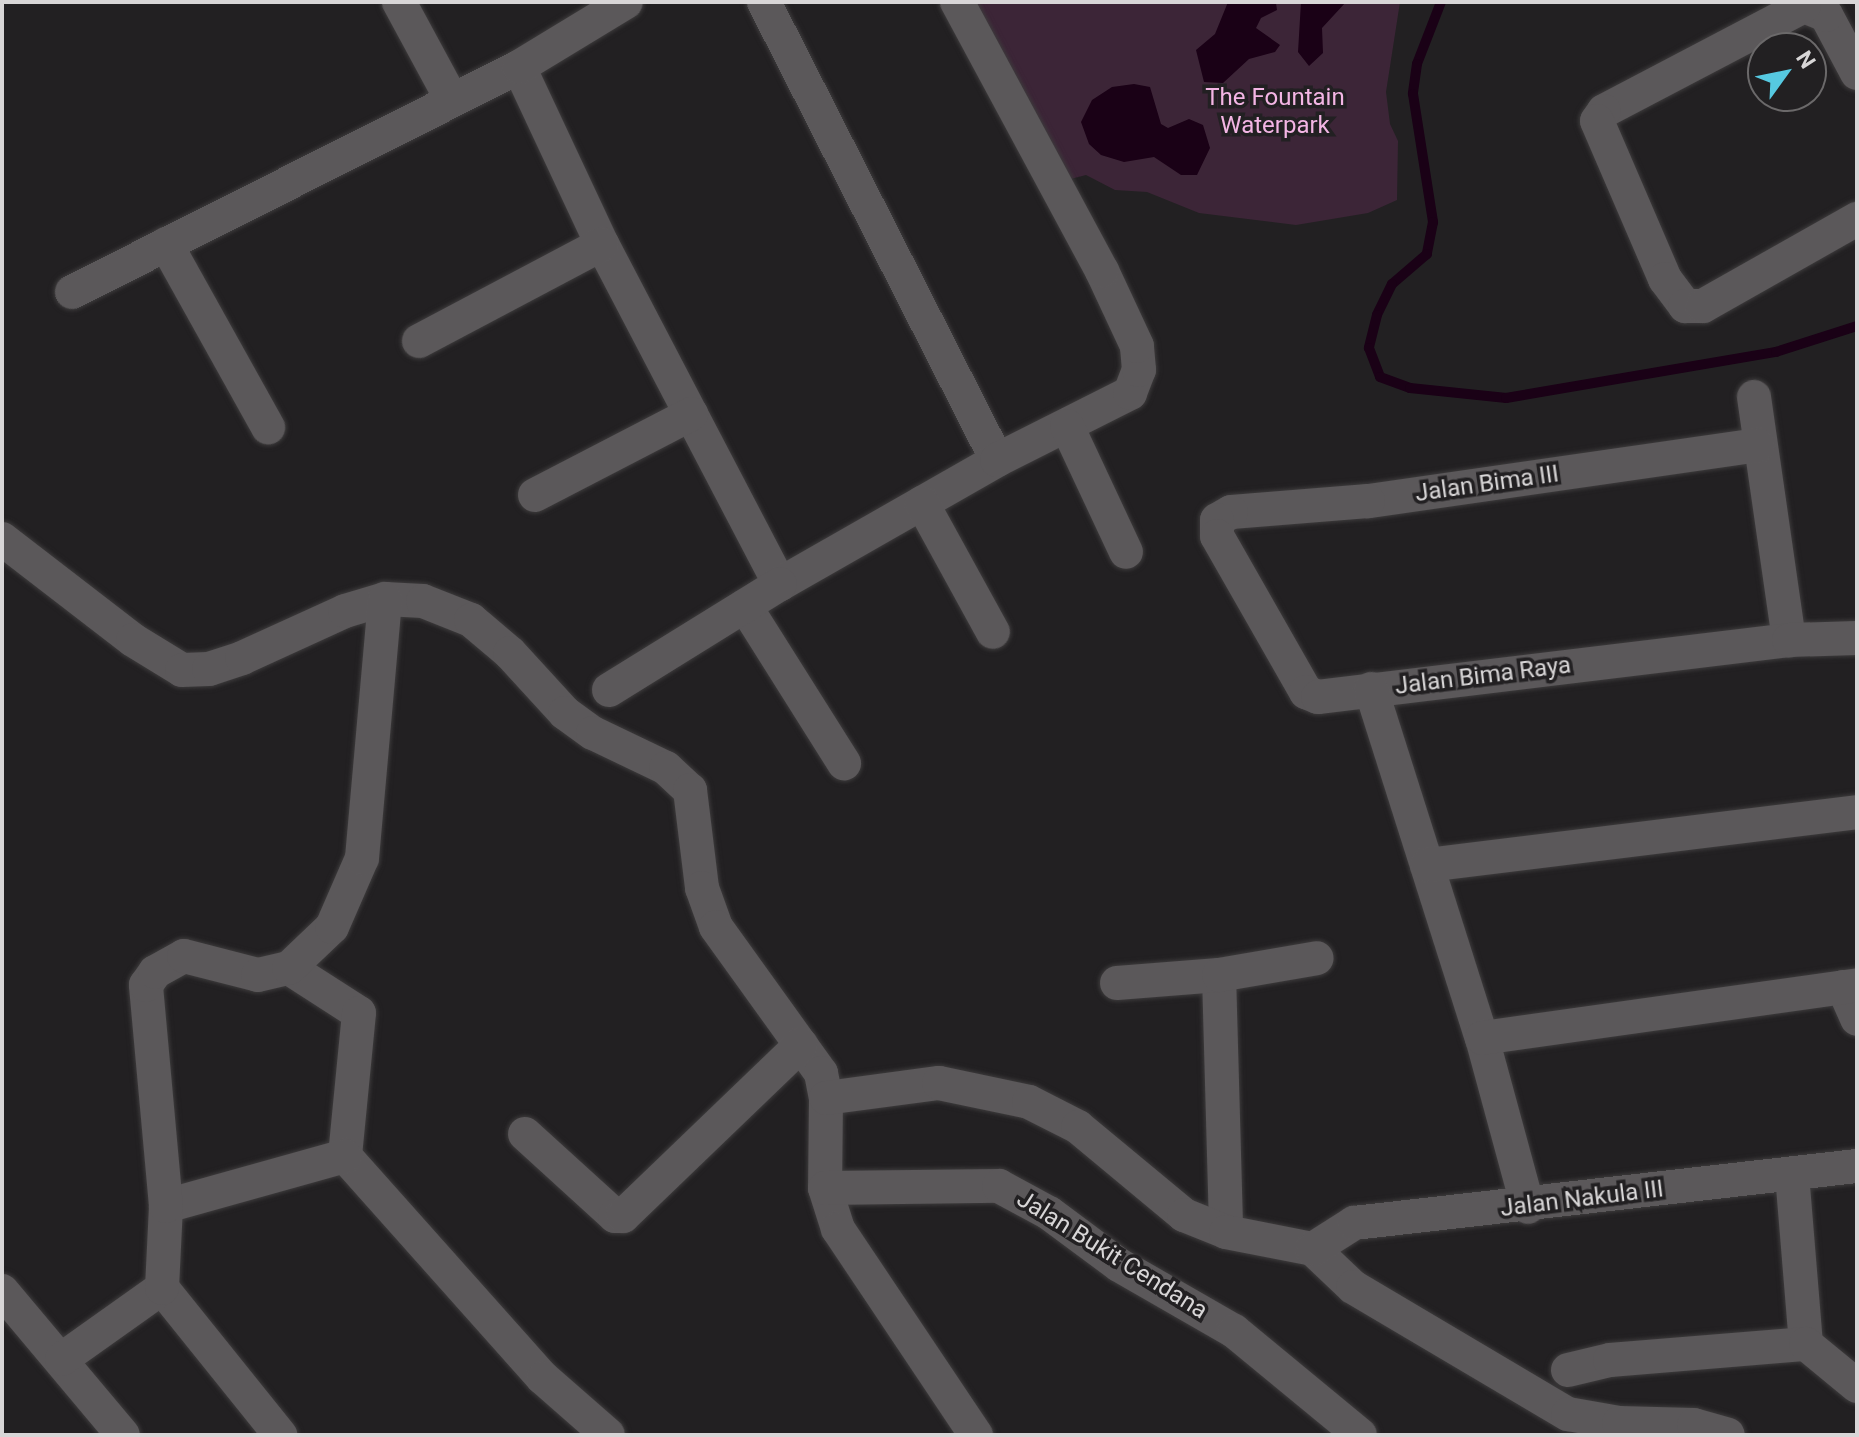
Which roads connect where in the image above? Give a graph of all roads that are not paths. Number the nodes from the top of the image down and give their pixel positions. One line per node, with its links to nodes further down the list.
1 (399, 2): 7 (street)
2 (626, 2): 5 (street)
3 (764, 2): 18 (street)
4 (957, 2): 15 (street)
5 (519, 67): 7 (street); 10 (street)
6 (1857, 73): 8 (street)
7 (452, 100): 9 (street)
8 (1857, 219)
9 (166, 244): 11 (street); 16 (street)
10 (602, 244): 12 (street); 14 (street)
11 (72, 292)
12 (419, 341)
13 (1754, 397): 17 (street)
14 (691, 414): 19 (street); 24 (street)
15 (1067, 426): 18 (street); 23 (street)
16 (268, 427)
17 (1758, 445): 21 (street, Jalan Bima III); 29 (street)
18 (997, 460): 20 (street)
19 (535, 495)
20 (922, 503): 24 (street); 27 (street)
21 (1217, 520): 30 (street, Jalan Bima Raya)
22 (2, 539): 25 (street)
23 (1126, 552)
24 (780, 584): 26 (street)
25 (385, 599): 36 (street); 42 (street)
26 (745, 606): 31 (street); 32 (street)
27 (993, 632)
28 (1857, 638): 29 (street, Jalan Bima Raya)
29 (1789, 640): 30 (street, Jalan Bima Raya)
30 (1371, 689): 34 (street)
31 (609, 690)
32 (844, 763)
33 (1857, 812): 34 (street)
34 (1427, 865): 41 (street)
35 (1317, 958): 37 (street)
36 (289, 968): 45 (street); 49 (street)
37 (1219, 975): 38 (street); 51 (street)
38 (1117, 983)
39 (1850, 986): 40 (street); 41 (street)
40 (1857, 1019)
41 (1482, 1038): 50 (street)
42 (801, 1045): 43 (street); 44 (street)
43 (826, 1098): 48 (street); 51 (street)
44 (525, 1134)
45 (345, 1156): 49 (street); 61 (street)
46 (1857, 1166): 47 (street, Jalan Nakula III)
47 (1792, 1174): 50 (street, Jalan Nakula III); 55 (street)
48 (825, 1188): 62 (street); 63 (street, Jalan Bukit Cendana)
49 (166, 1206): 53 (street)
50 (1528, 1207): 52 (street, Jalan Nakula III)
51 (1226, 1232): 52 (street)
52 (1313, 1249): 64 (street)
53 (162, 1288): 56 (street); 60 (street)
54 (2, 1291): 56 (street)
55 (1806, 1344): 57 (street); 58 (street)
56 (62, 1359): 59 (street)
57 (1568, 1370)
58 (1857, 1386)
59 (123, 1435)
60 (280, 1435)
61 (608, 1435)
62 (976, 1435)
63 (1360, 1435)
64 (1728, 1435)

